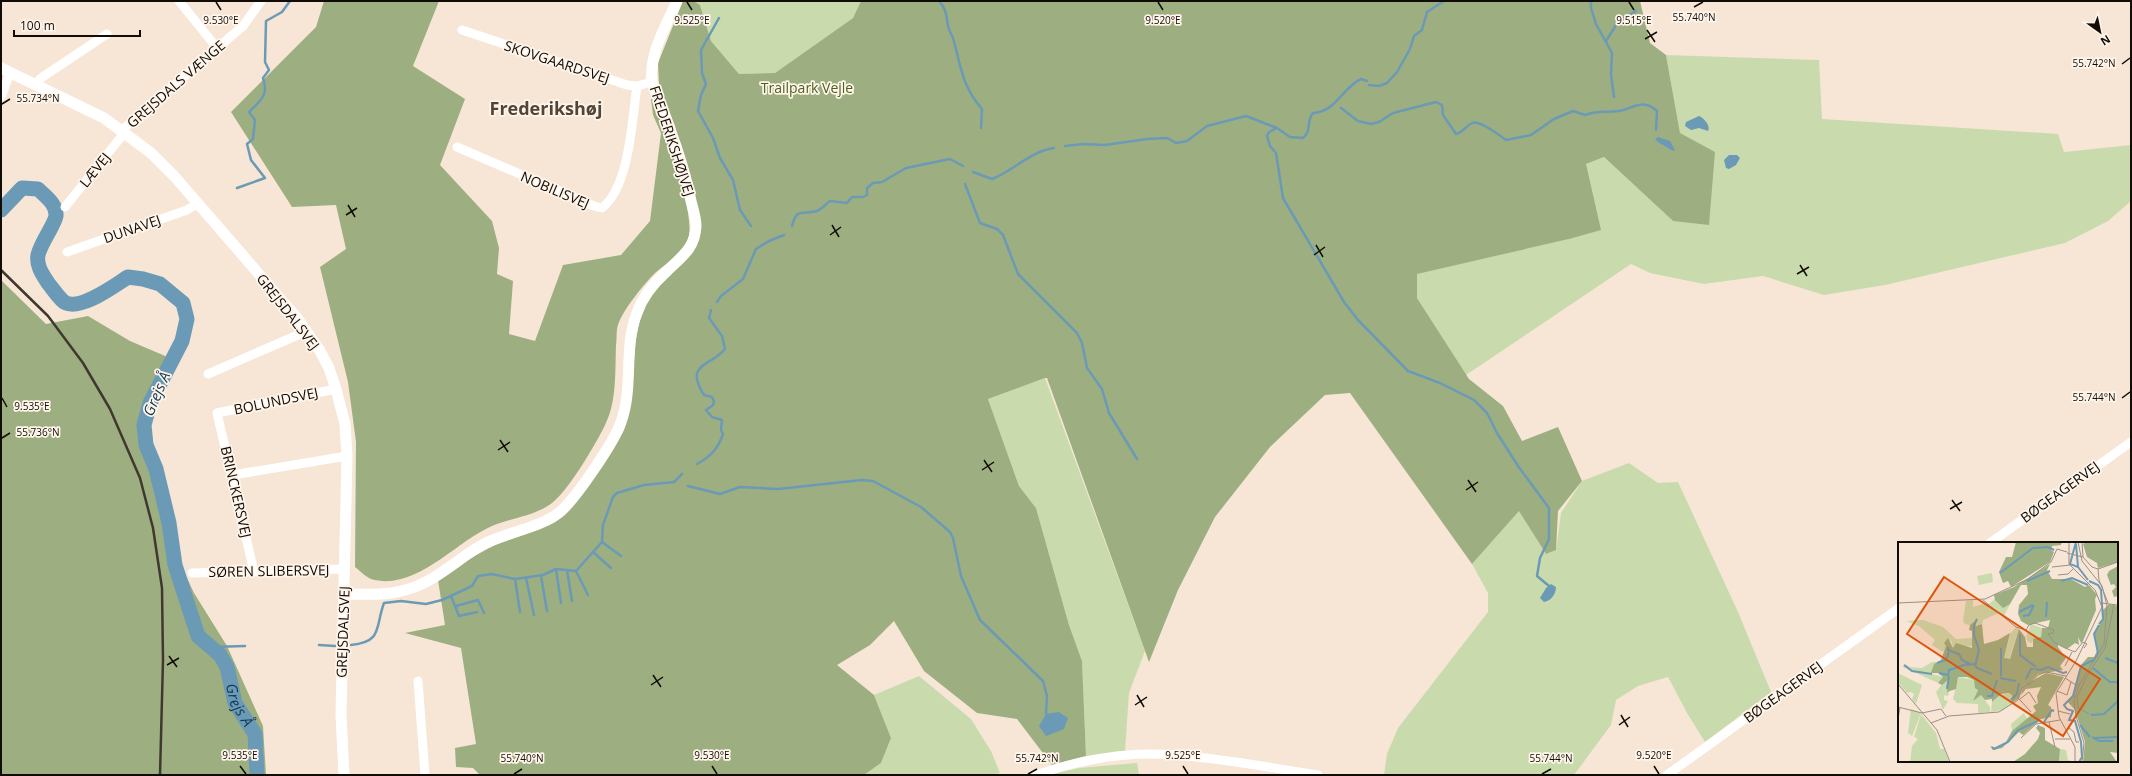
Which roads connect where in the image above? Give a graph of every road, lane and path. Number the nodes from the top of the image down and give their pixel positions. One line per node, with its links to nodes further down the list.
1 (179, 1): 6 (street)
2 (261, 1): 6 (street, GREJSDALS VÆNGE)
3 (677, 1): 8 (street, FREDERIKSHØJVEJ)
4 (462, 30): 10 (street, SKOVGAARDSVEJ)
5 (107, 34): 9 (street)
6 (218, 48): 12 (street, GREJSDALS VÆNGE)
7 (5, 71): 9 (street, GREJSDALSVEJ); 11 (street)
8 (652, 82): 10 (street, SKOVGAARDSVEJ); 28 (street, FREDERIKSHØJVEJ)
9 (35, 85): 12 (street, GREJSDALSVEJ)
10 (637, 86): 13 (street, NOBILISVEJ)
11 (1, 97)
12 (124, 131): 14 (street, GREJSDALSVEJ); 15 (street, LÆVEJ)
13 (457, 147)
14 (197, 204): 16 (street, DUNAVEJ); 17 (street, GREJSDALSVEJ)
15 (65, 207)
16 (66, 252)
17 (307, 331): 18 (street); 19 (street, GREJSDALSVEJ)
18 (208, 374)
19 (336, 389): 20 (street, BOLUNDSVEJ); 22 (street, GREJSDALSVEJ)
20 (217, 413): 23 (street, BRINCKERSVEJ)
21 (2131, 442): 24 (street, BØGEAGERVEJ)
22 (347, 456): 23 (street); 25 (street, GREJSDALSVEJ)
23 (233, 475): 26 (street, BRINCKERSVEJ)
24 (1991, 542)
25 (345, 570): 26 (street, SØREN SLIBERSVEJ); 28 (street, GREJSDALSVEJ)
26 (254, 572): 27 (street, SØREN SLIBERSVEJ)
27 (192, 573)
28 (344, 594): 31 (street, GREJSDALSVEJ)
29 (1898, 609): 35 (street, BØGEAGERVEJ)
30 (418, 681): 32 (street)
31 (344, 775)
32 (425, 775)
33 (1036, 775): 34 (street)
34 (1318, 775)
35 (1667, 775)

